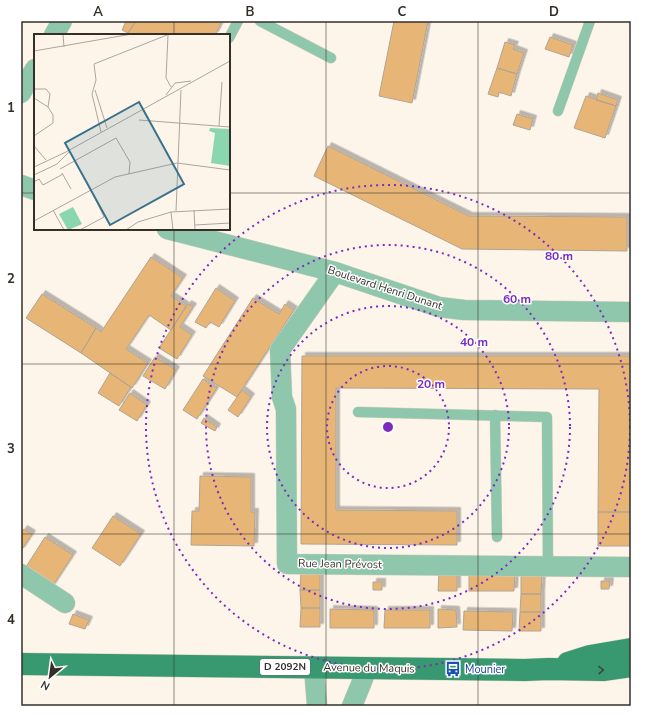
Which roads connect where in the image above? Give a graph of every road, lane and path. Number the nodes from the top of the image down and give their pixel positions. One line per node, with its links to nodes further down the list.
1 (62, 21): 5 (street)
2 (238, 21): 6 (lane)
3 (260, 21): 7 (lane)
4 (590, 21): 10 (lane)
5 (55, 34)
6 (230, 36)
7 (331, 58)
8 (34, 71): 9 (street)
9 (21, 93)
10 (558, 111)
11 (21, 185): 12 (street)
12 (34, 190)
13 (171, 230): 14 (street, Boulevard Henri Dunant)
14 (335, 272): 15 (street, Boulevard Henri Dunant); 19 (street, Rue Jean Prévost)
15 (631, 312)
16 (358, 412): 17 (lane)
17 (495, 415): 18 (lane); 19 (lane)
18 (498, 537)
19 (548, 566): 20 (street, Rue Jean Prévost)
20 (631, 567)
21 (21, 574): 22 (street)
22 (65, 603)
23 (631, 648): 28 (main road, Avenue du Maquis / D 2092N)
24 (21, 664): 26 (main road, Avenue du Maquis / D 2092N)
25 (631, 666): 28 (main road, Avenue du Maquis / D 2092N, one-way to 25)
26 (314, 667): 27 (main road, Avenue du Maquis / D 2092N); 29 (street)
27 (367, 668): 28 (main road, Avenue du Maquis / D 2092N); 30 (street)
28 (548, 669)
29 (318, 706)
30 (352, 706)

